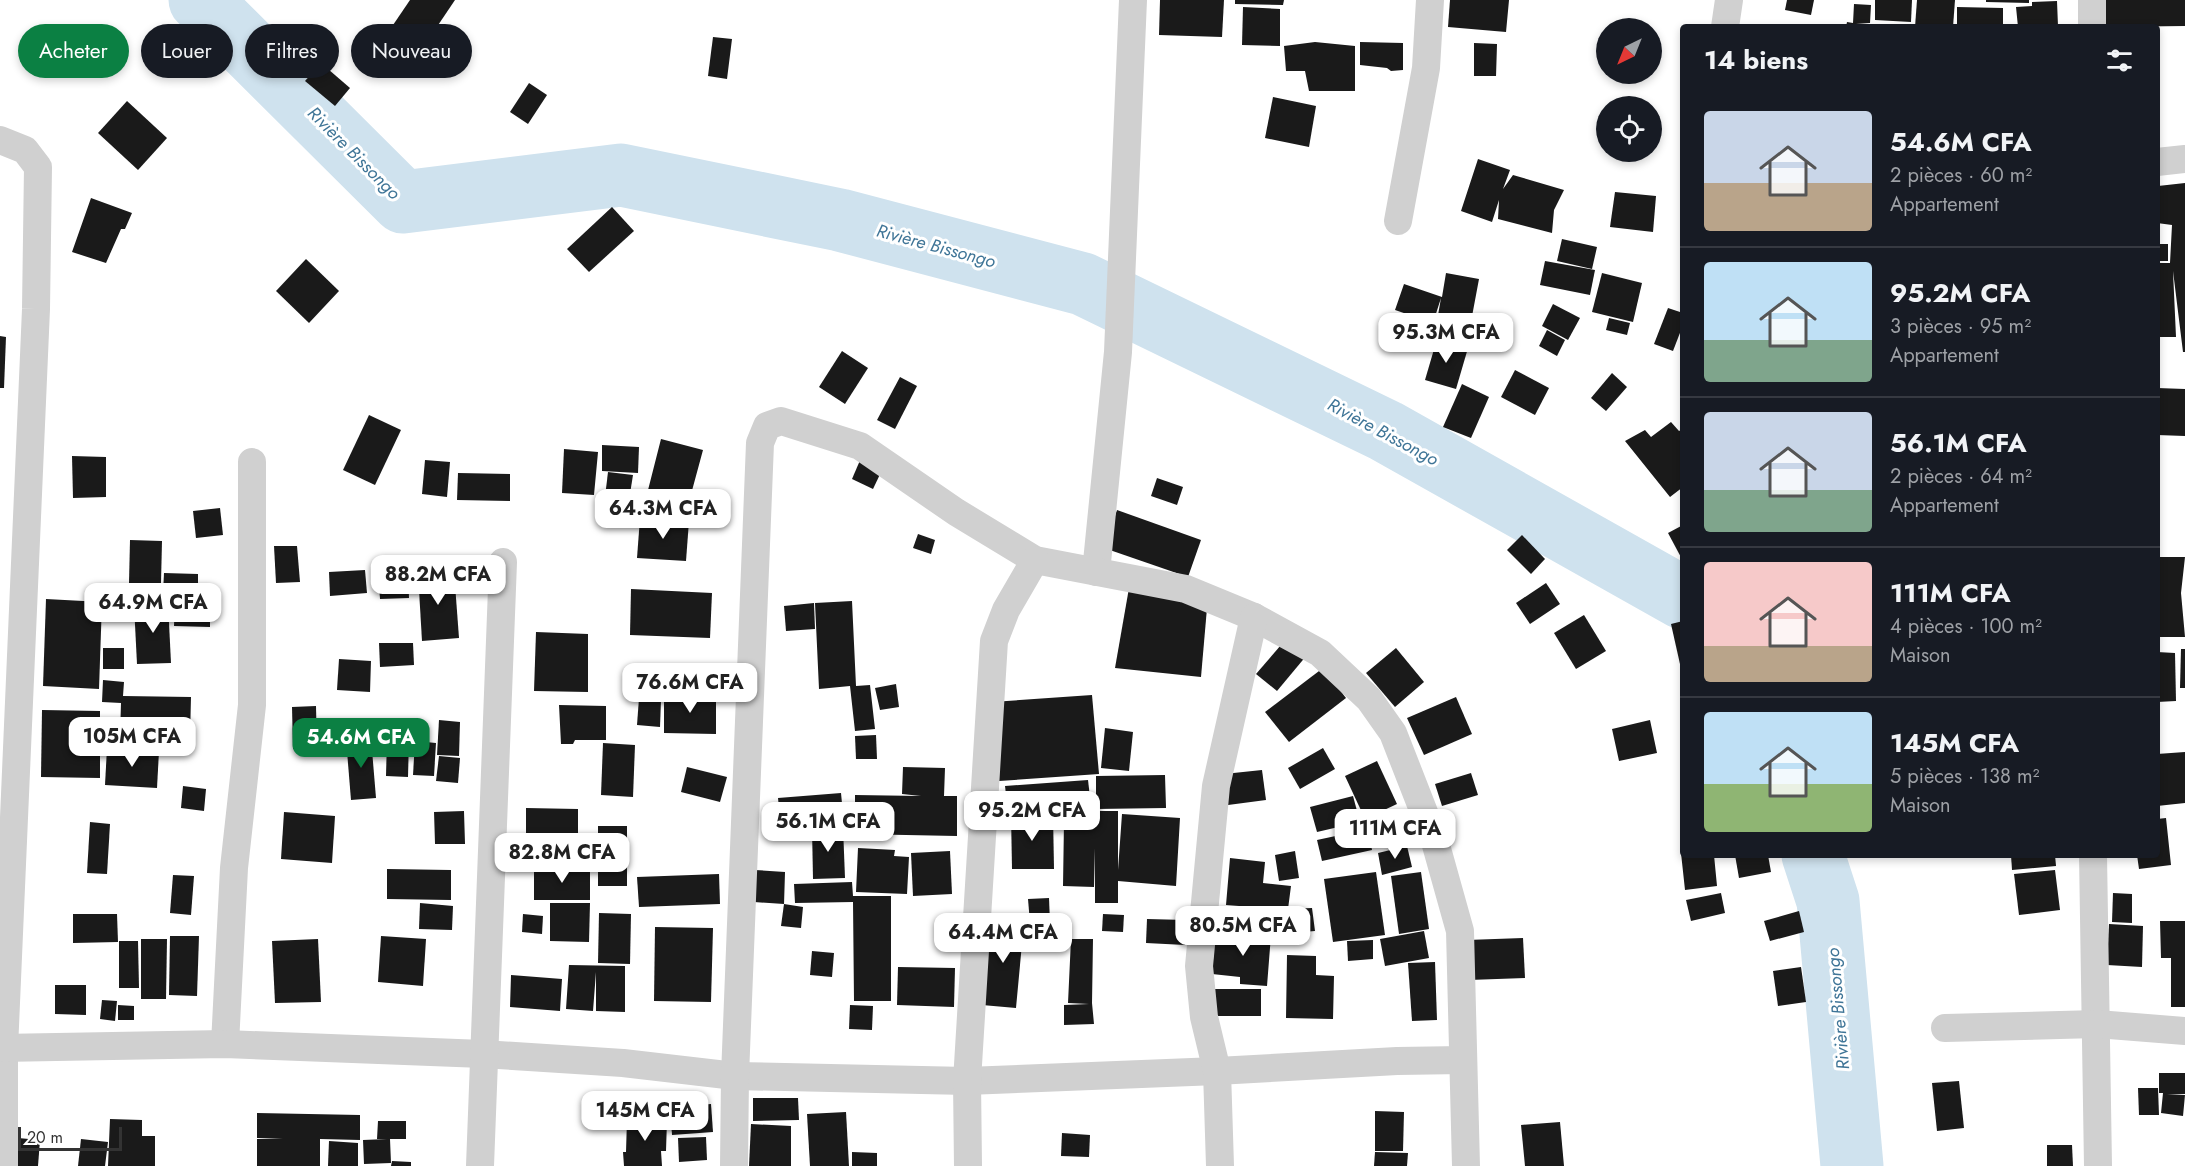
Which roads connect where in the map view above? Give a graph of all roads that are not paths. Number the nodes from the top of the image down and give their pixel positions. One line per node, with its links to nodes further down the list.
1 (1133, 0): 14 (street)
2 (1430, 0): 10 (street)
3 (1729, 0): 5 (street)
4 (2092, 0): 6 (street)
5 (1725, 24)
6 (2092, 24)
7 (0, 140): 21 (street)
8 (2185, 159): 9 (street)
9 (2160, 162)
10 (1398, 221)
11 (252, 462): 20 (street)
12 (1035, 560): 14 (street); 25 (street); 26 (street)
13 (503, 562): 22 (street)
14 (1096, 572): 15 (street)
15 (1254, 616): 23 (street); 24 (street)
16 (2093, 858): 17 (street)
17 (2097, 1024): 18 (street); 19 (street); 33 (street)
18 (1945, 1028)
19 (2185, 1031)
20 (225, 1044): 21 (street); 22 (street)
21 (2, 1048): 27 (street)
22 (483, 1054): 25 (street); 28 (street)
23 (1463, 1060): 24 (street); 32 (street)
24 (1217, 1071): 26 (street); 31 (street)
25 (735, 1076): 26 (street); 29 (street)
26 (967, 1081): 30 (street)
27 (4, 1166)
28 (480, 1166)
29 (734, 1166)
30 (968, 1166)
31 (1220, 1166)
32 (1466, 1166)
33 (2098, 1166)

